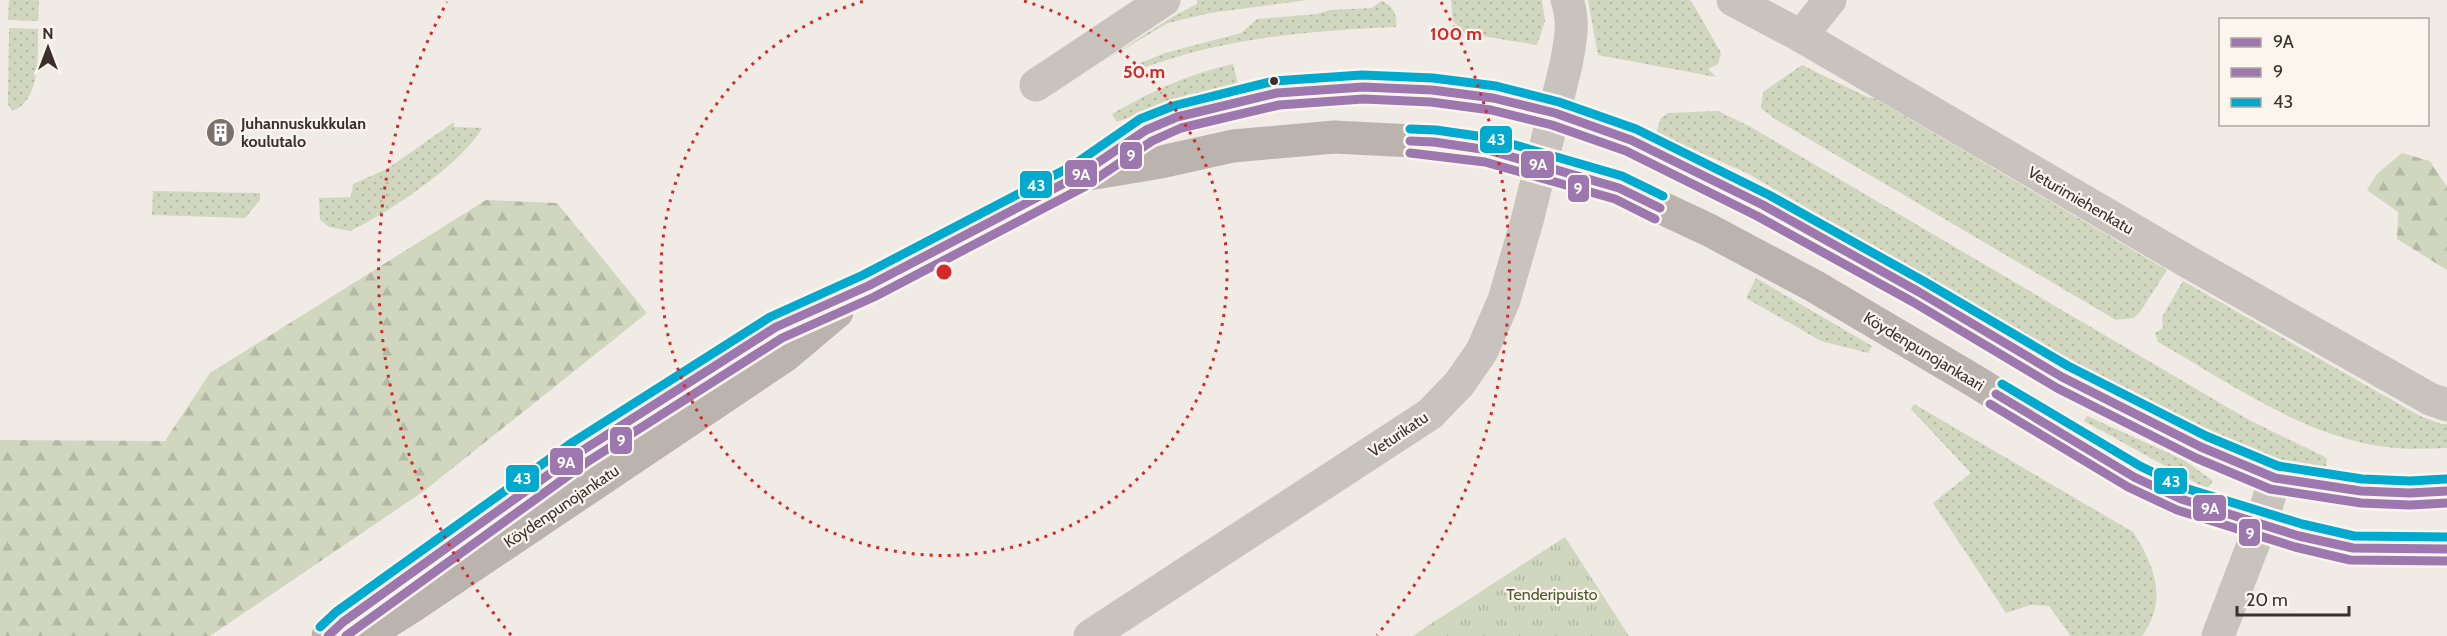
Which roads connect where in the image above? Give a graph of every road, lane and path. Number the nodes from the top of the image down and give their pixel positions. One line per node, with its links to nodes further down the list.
1 (1164, 0): 6 (street)
2 (1567, 0): 7 (street)
3 (1733, 0): 5 (street, Veturimiehenkatu)
4 (1830, 0): 5 (street)
5 (1801, 36): 11 (street, Veturimiehenkatu)
6 (1036, 85)
7 (1556, 113): 8 (street, Veturikatu); 9 (main road, Köydenpunojankatu); 12 (main road)
8 (1542, 167): 9 (main road, Köydenpunojankatu); 14 (main road, Köydenpunojankaari); 18 (street, Veturikatu)
9 (1078, 176): 10 (main road, Köydenpunojankatu)
10 (868, 286): 16 (main road, Köydenpunojankatu); 17 (main road, Köydenpunojankatu)
11 (2438, 402)
12 (2275, 478): 13 (main road); 14 (street)
13 (2447, 492)
14 (2261, 524): 15 (main road, Köydenpunojankaari); 19 (street)
15 (2447, 549)
16 (328, 636)
17 (365, 636)
18 (1090, 636)
19 (2218, 636)

